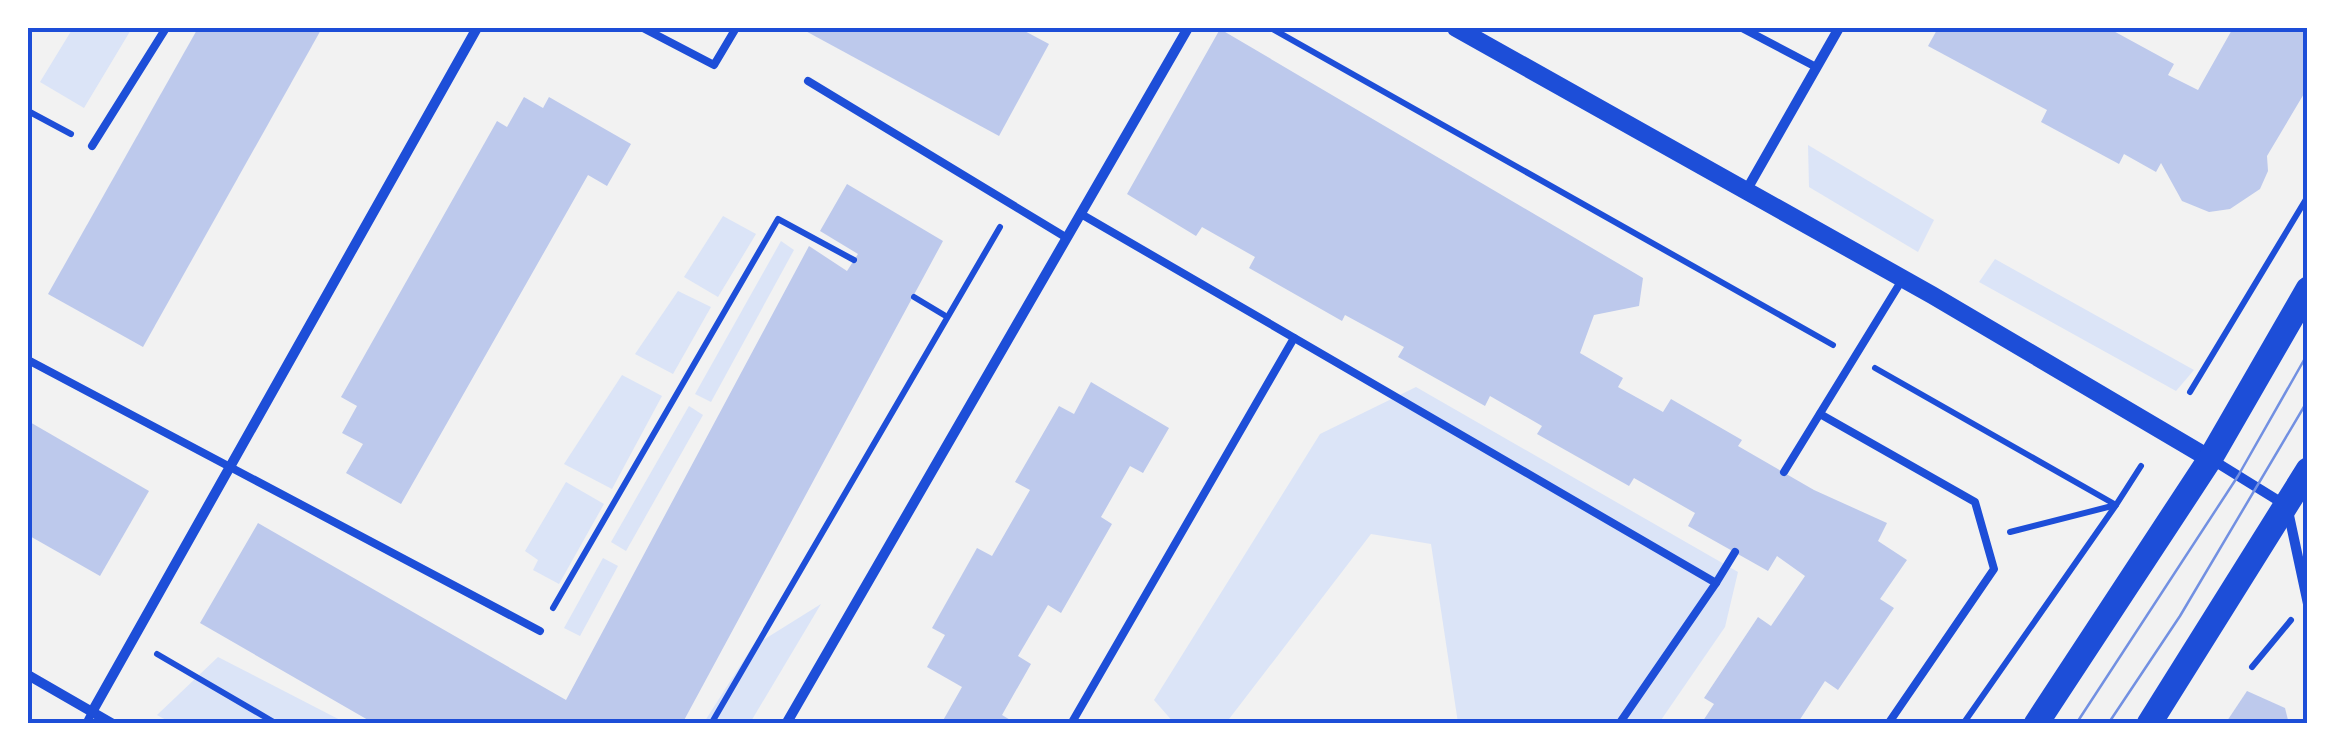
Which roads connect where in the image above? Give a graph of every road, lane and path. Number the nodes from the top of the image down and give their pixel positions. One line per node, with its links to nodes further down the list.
1 (166, 28): 13 (lane)
2 (477, 28): 30 (street)
3 (644, 28): 4 (lane)
4 (736, 28)
5 (1188, 28): 17 (street)
6 (1271, 28): 25 (path)
7 (1456, 28): 14 (street)
8 (1742, 28): 10 (lane)
9 (1838, 28): 10 (street)
10 (1816, 67): 14 (street)
11 (808, 81): 16 (lane)
12 (28, 112): 13 (path)
13 (92, 146)
14 (1746, 191): 20 (street)
15 (2308, 196): 27 (path)
16 (1014, 205): 18 (lane); 23 (path)
17 (1081, 214): 18 (street); 24 (lane)
18 (1068, 238): 50 (street)
19 (854, 260): 41 (path)
20 (1903, 279): 25 (lane); 29 (street)
21 (2308, 289): 29 (main road)
22 (914, 297): 23 (path)
23 (944, 315): 49 (path)
24 (1294, 338): 39 (lane); 51 (lane)
25 (1855, 357): 28 (lane); 34 (path)
26 (28, 360): 30 (lane)
27 (2190, 392)
28 (1820, 414): 33 (lane); 37 (lane)
29 (2210, 458): 35 (street); 55 (main road)
30 (230, 466): 41 (lane); 42 (street)
31 (2142, 466): 34 (path)
32 (2308, 470): 35 (main road)
33 (1784, 472)
34 (2116, 505): 36 (path); 37 (path); 54 (path)
35 (2287, 506): 40 (street); 56 (main road)
36 (2127, 511)
37 (1985, 538): 53 (lane)
38 (1735, 552): 39 (lane)
39 (1716, 582): 52 (lane)
40 (2307, 603): 43 (path)
41 (540, 630)
42 (133, 640): 45 (street); 48 (path)
43 (2252, 667)
44 (28, 675): 45 (street)
45 (92, 712): 46 (lane); 47 (street)
46 (86, 724)
47 (113, 724)
48 (277, 724)
49 (711, 724)
50 (786, 724)
51 (1070, 724)
52 (1619, 724)
53 (1888, 724)
54 (1963, 724)
55 (2036, 724)
56 (2149, 724)

